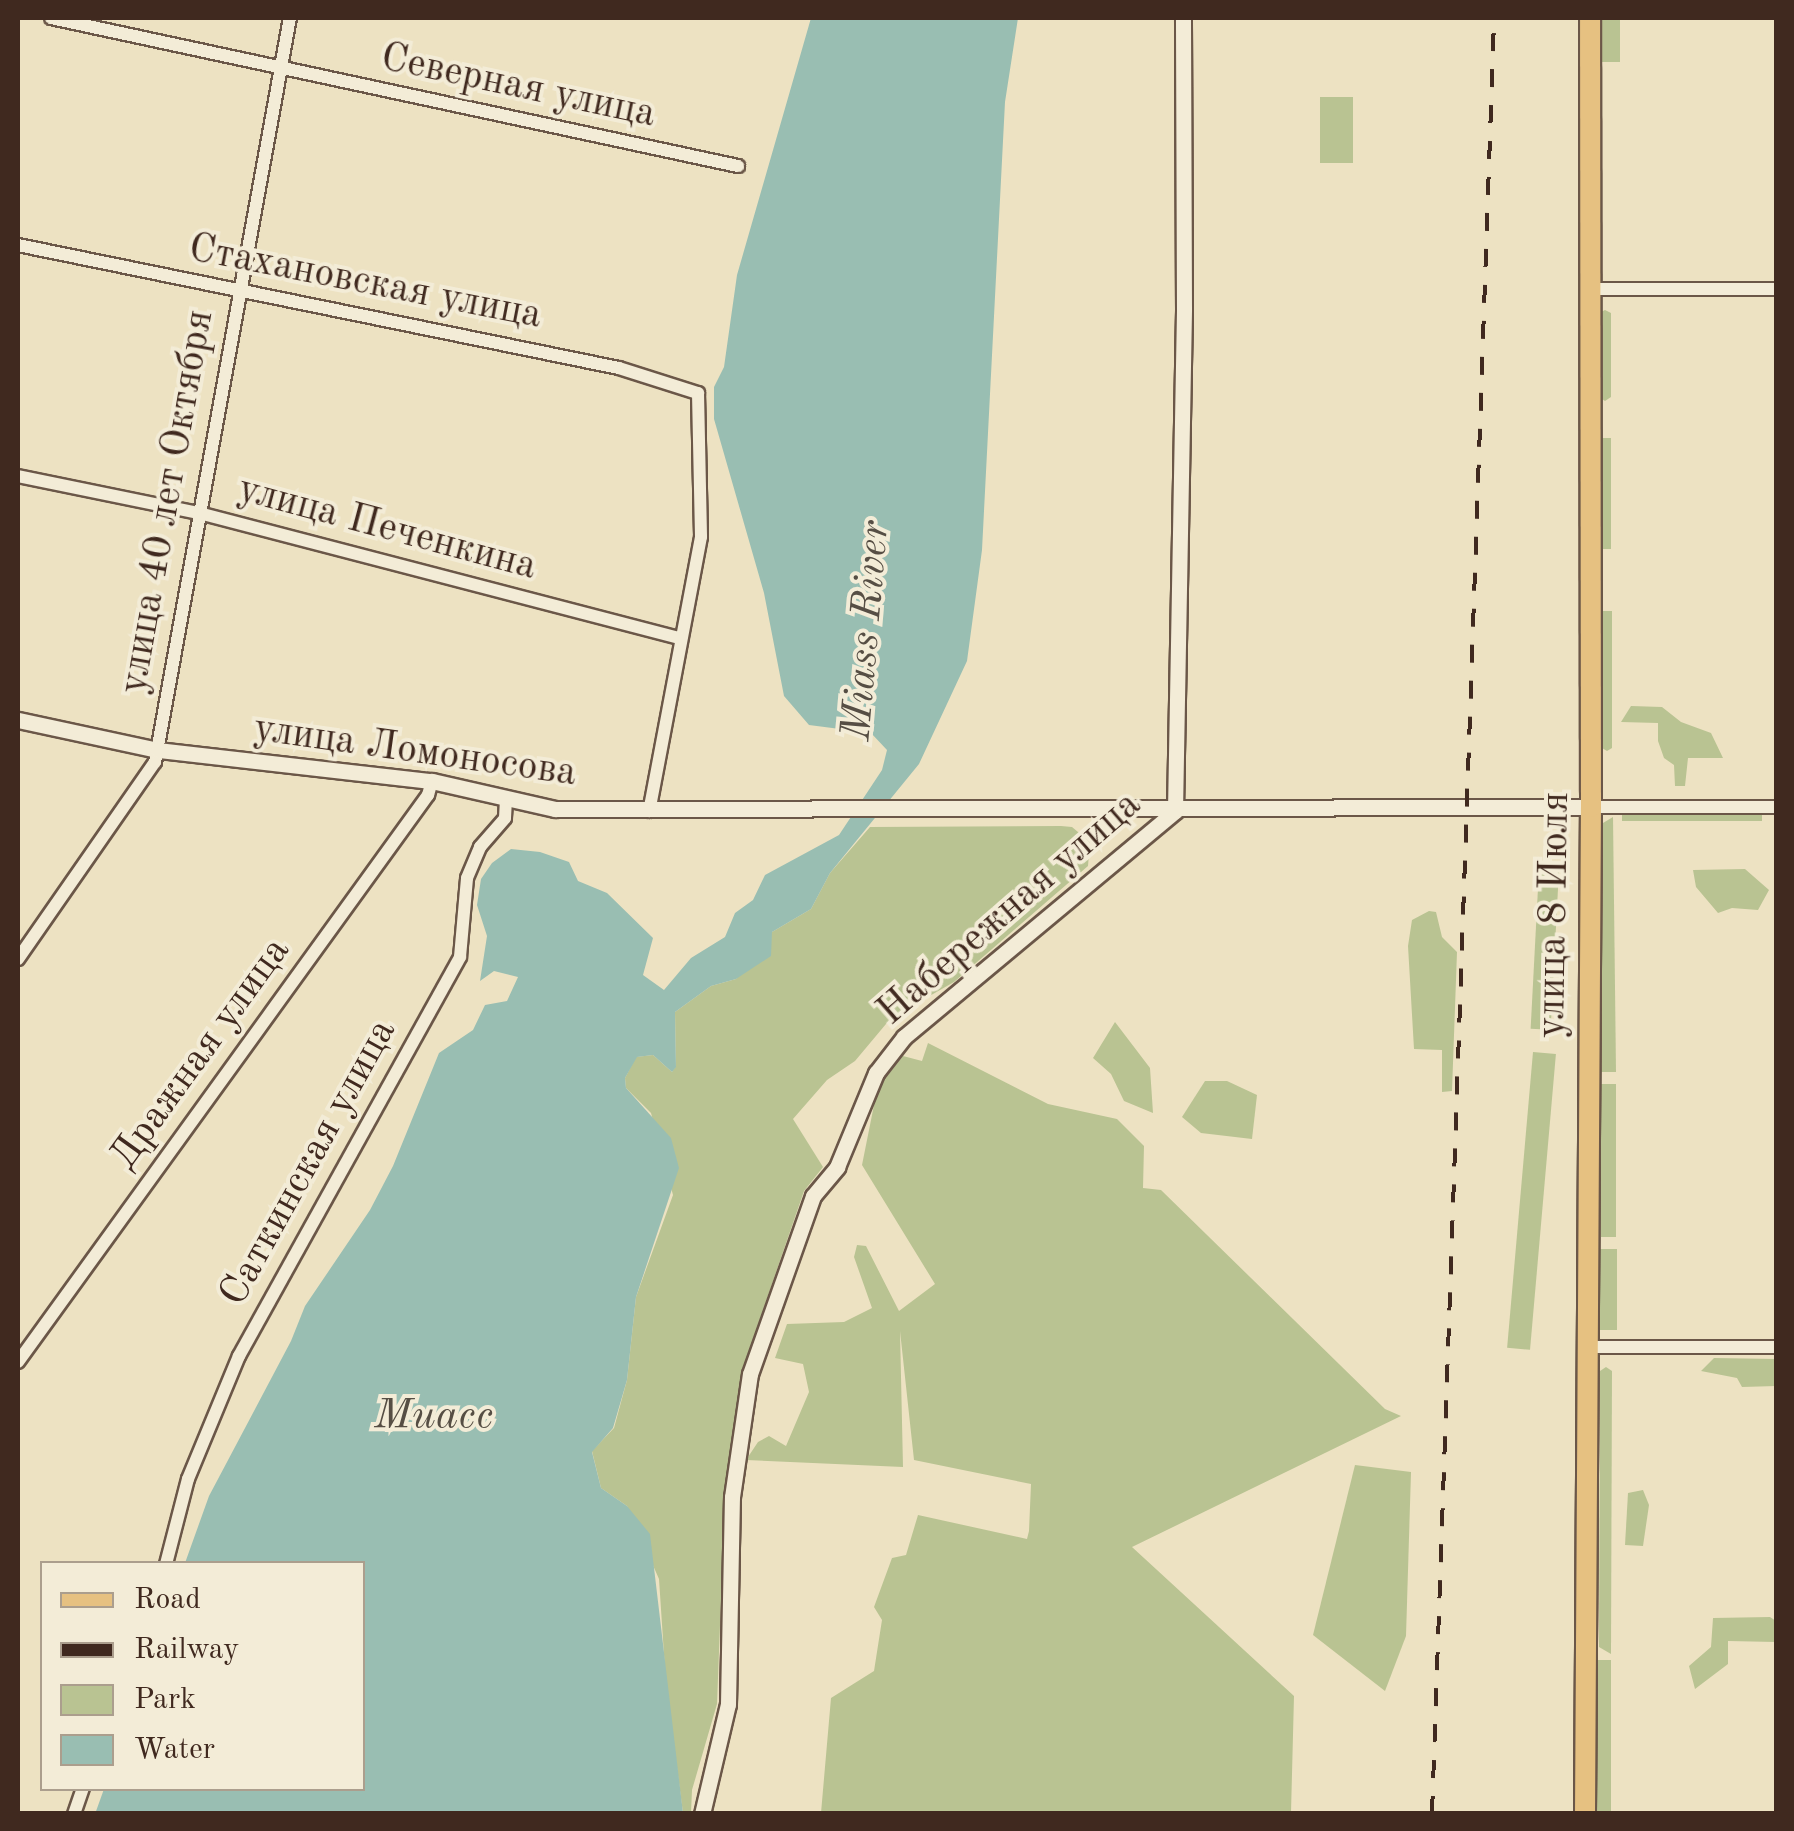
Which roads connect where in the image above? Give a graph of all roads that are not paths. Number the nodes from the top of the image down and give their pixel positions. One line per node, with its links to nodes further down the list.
1 (51, 18): 5 (street, Северная улица)
2 (290, 18): 5 (street, улица 40 лет Октября)
3 (1183, 18): 21 (street, Набережная улица)
4 (1590, 18): 8 (main road, улица 8 Июля)
5 (280, 69): 6 (street, Северная улица); 10 (street, улица 40 лет Октября)
6 (738, 166)
7 (18, 245): 10 (street, Стахановская улица)
8 (1588, 289): 9 (street); 18 (main road, улица 8 Июля)
9 (1776, 289)
10 (239, 290): 12 (street, улица 40 лет Октября); 13 (street, Стахановская улица)
11 (18, 476): 12 (street, улица Печенкина)
12 (200, 513): 13 (street, улица Печенкина); 15 (street, улица 40 лет Октября)
13 (680, 638): 20 (street)
14 (18, 720): 15 (street, улица Ломоносова)
15 (158, 750): 16 (street, улица Ломоносова); 22 (street, улица 40 лет Октября)
16 (432, 781): 17 (street, улица Ломоносова); 25 (street, Дражная улица)
17 (506, 800): 20 (street, улица Ломоносова); 26 (street, Саткинская улица)
18 (1591, 807): 19 (street); 21 (street, улица Ломоносова); 23 (main road, улица 8 Июля)
19 (1776, 807)
20 (649, 811): 21 (street, улица Ломоносова)
21 (1175, 811): 27 (street, Набережная улица)
22 (18, 959)
23 (1586, 1346): 24 (street); 28 (main road, улица 8 Июля)
24 (1776, 1346)
25 (18, 1362)
26 (167, 1561)
27 (702, 1814)
28 (1585, 1814)

